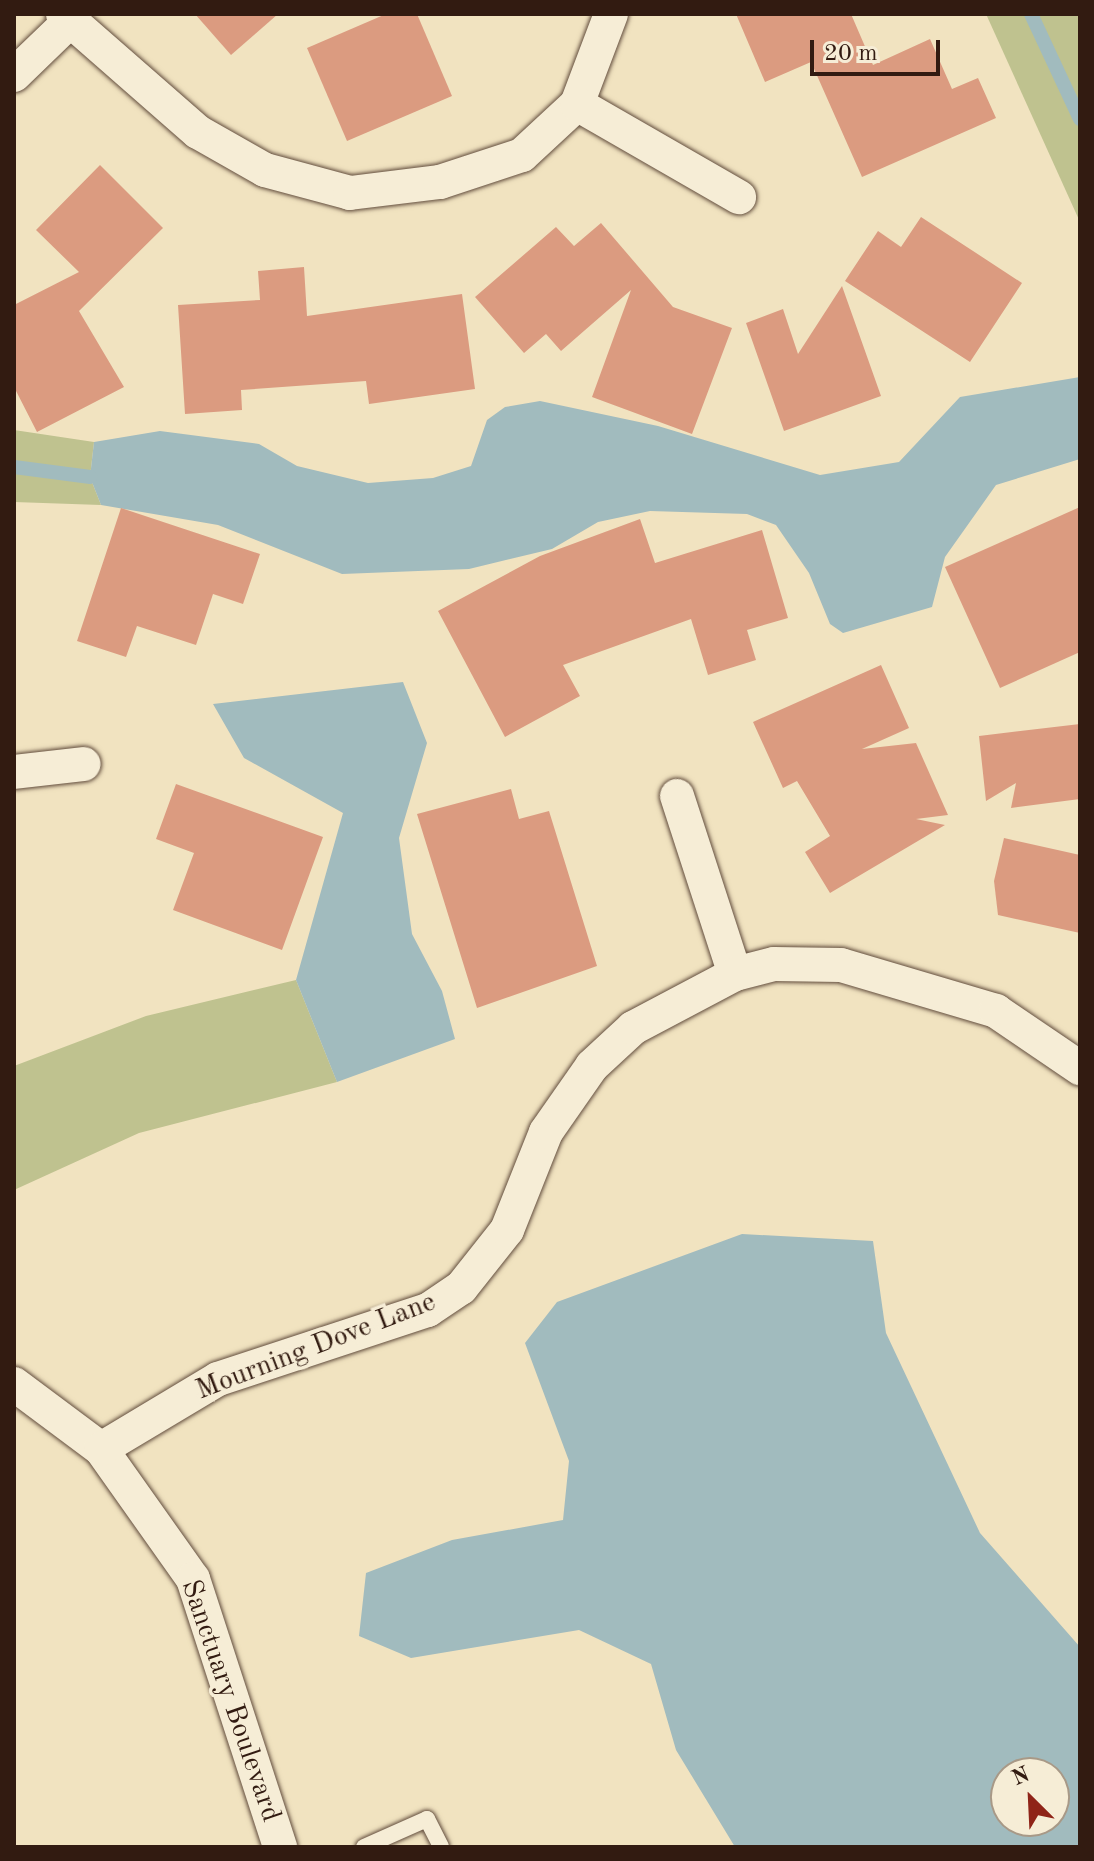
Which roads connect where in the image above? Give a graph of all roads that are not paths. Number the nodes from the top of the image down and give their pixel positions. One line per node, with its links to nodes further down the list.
1 (611, 14): 4 (street)
2 (67, 17): 3 (street); 4 (street)
3 (14, 75)
4 (577, 104): 5 (street)
5 (739, 197)
6 (84, 764): 7 (street)
7 (14, 772)
8 (677, 796): 9 (street)
9 (735, 974): 10 (street, Mourning Dove Lane); 12 (street, Mourning Dove Lane)
10 (1080, 1068)
11 (14, 1384): 12 (street, Sanctuary Boulevard)
12 (101, 1449): 13 (street, Sanctuary Boulevard)
13 (280, 1847)
14 (364, 1847): 15 (lane)
15 (441, 1847)

